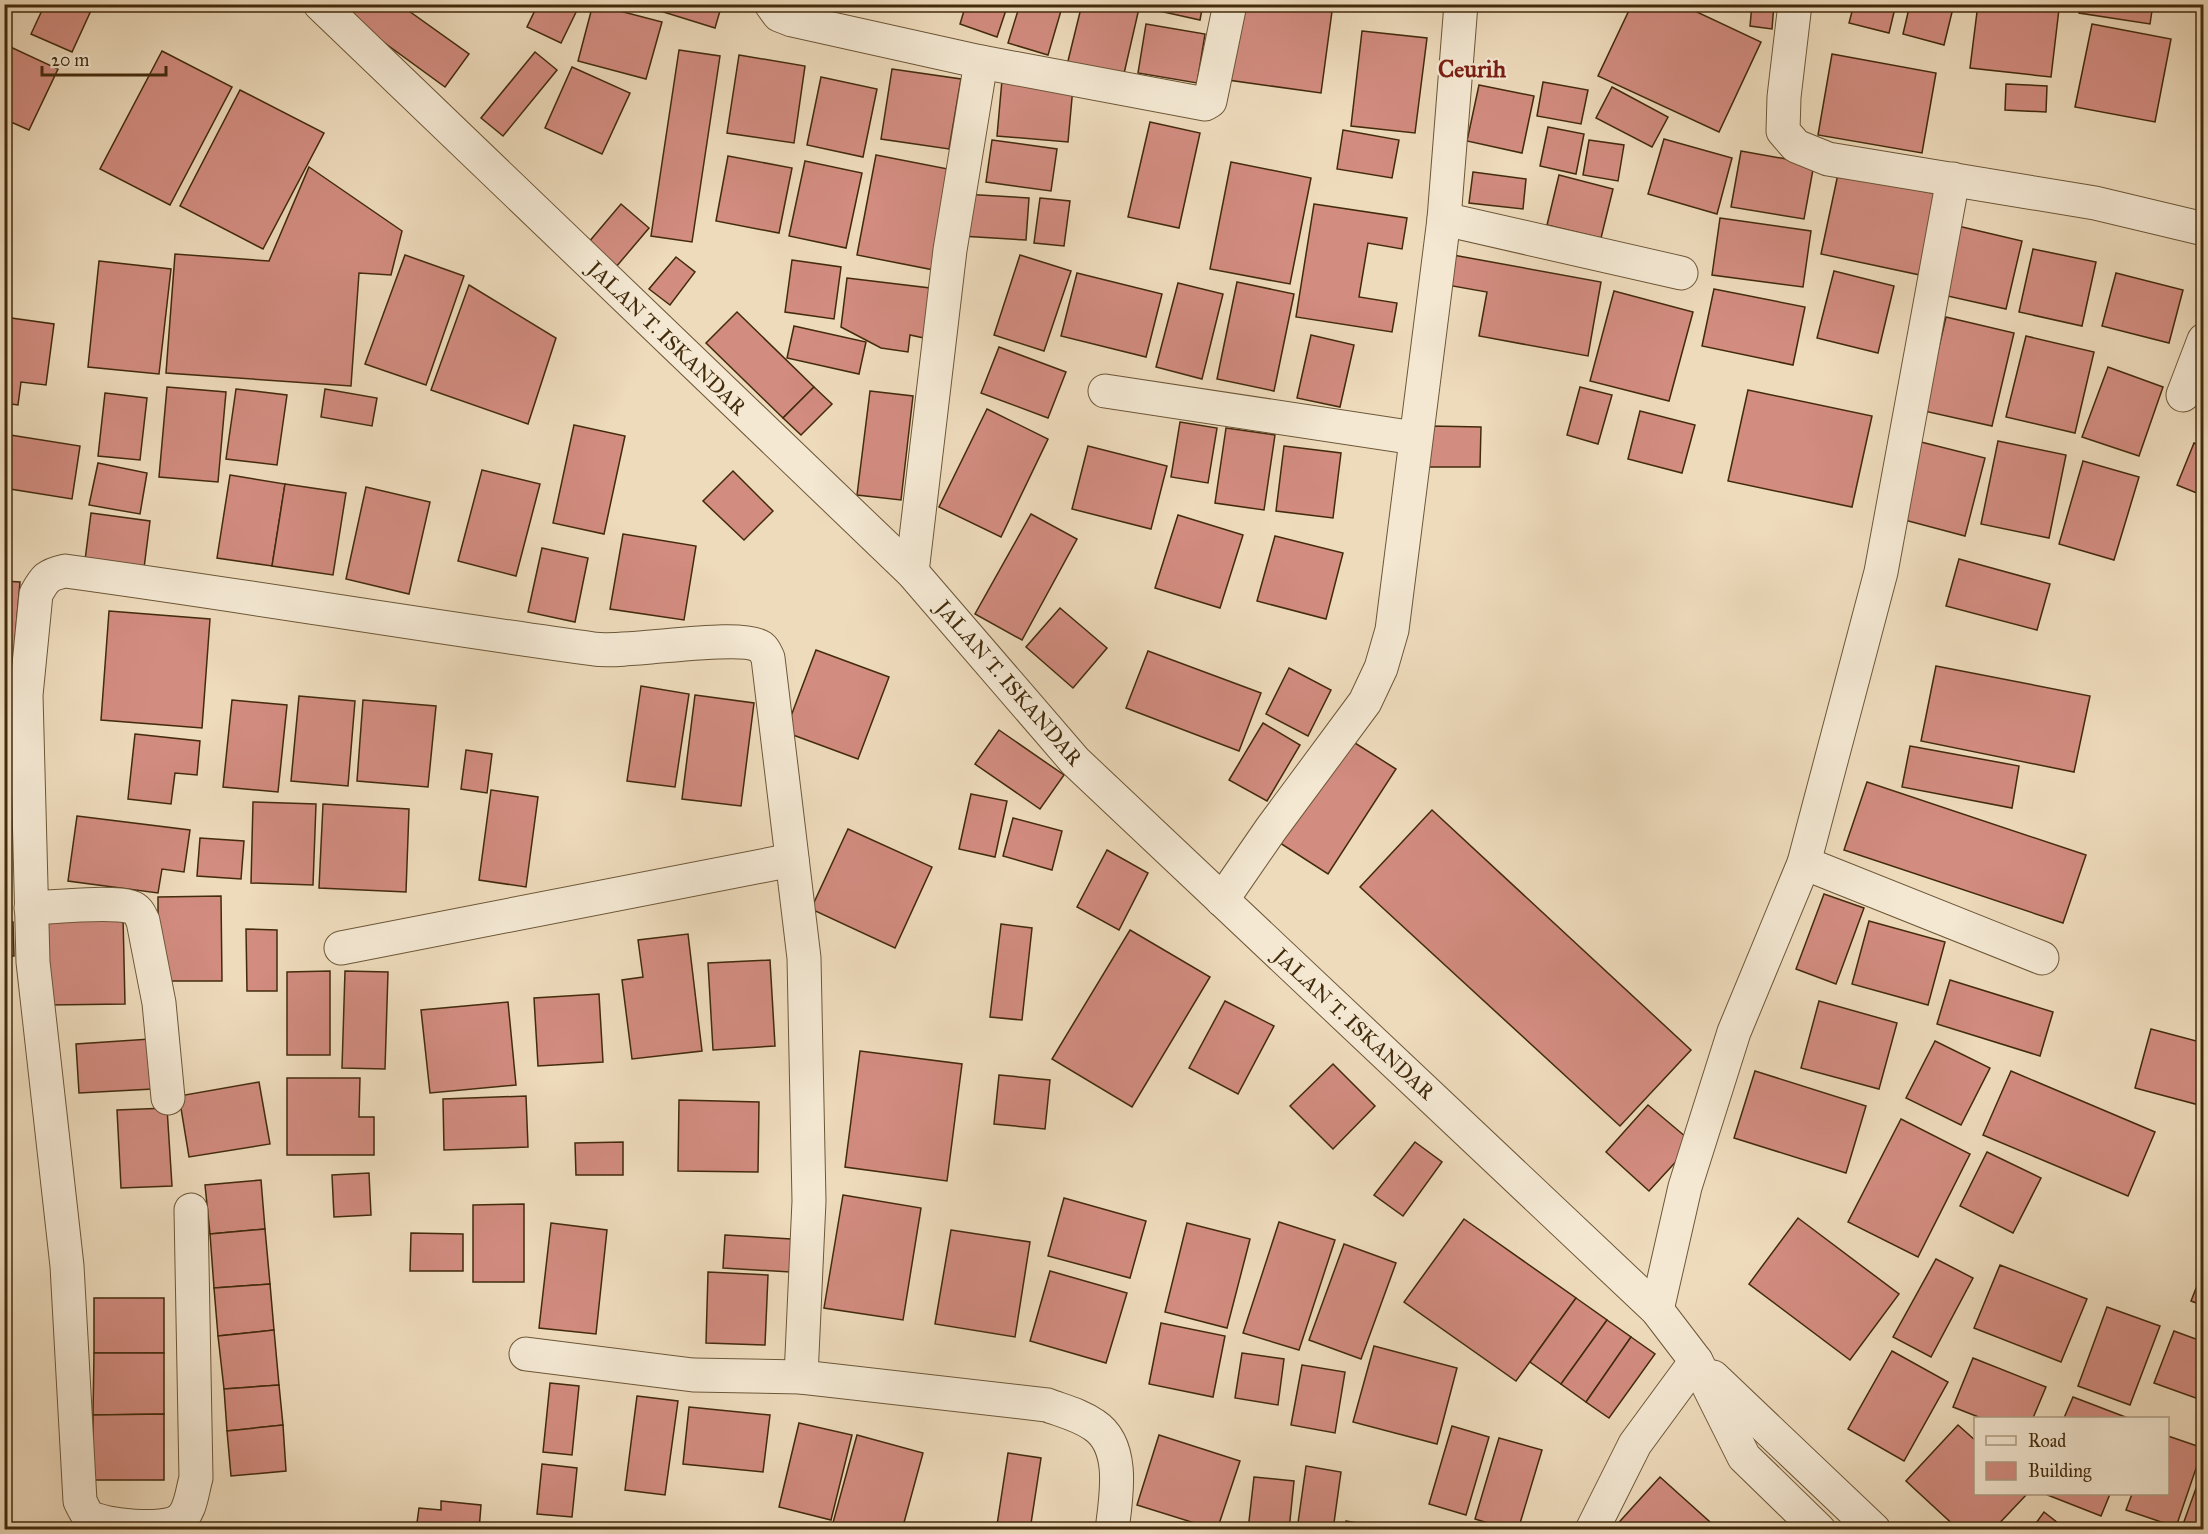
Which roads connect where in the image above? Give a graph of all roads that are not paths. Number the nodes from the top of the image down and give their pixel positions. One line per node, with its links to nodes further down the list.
1 (320, 4): 15 (street, JALAN T. ISKANDAR)
2 (771, 4): 6 (street)
3 (1230, 4): 6 (street)
4 (1461, 4): 8 (street)
5 (1795, 4): 7 (street)
6 (981, 62): 15 (street)
7 (1953, 179): 9 (street); 17 (street)
8 (1444, 219): 10 (street); 14 (street)
9 (2204, 230)
10 (1682, 273)
11 (2204, 340): 13 (street)
12 (1105, 391): 14 (street)
13 (2183, 394)
14 (1415, 438): 18 (street)
15 (912, 572): 18 (street, JALAN T. ISKANDAR)
16 (792, 860): 19 (street); 20 (street); 27 (street)
17 (1804, 863): 21 (street); 24 (street)
18 (1222, 900): 24 (street, JALAN T. ISKANDAR)
19 (31, 908): 22 (street); 23 (street)
20 (342, 948)
21 (2042, 958)
22 (168, 1098)
23 (191, 1210)
24 (1657, 1310): 26 (street, JALAN T. ISKANDAR)
25 (526, 1354): 27 (street)
26 (1696, 1361): 29 (street); 30 (street, JALAN T. ISKANDAR); 31 (street, JALAN T. ISKANDAR)
27 (801, 1377): 28 (street)
28 (1112, 1530)
29 (1592, 1530)
30 (1819, 1530)
31 (1874, 1530)

